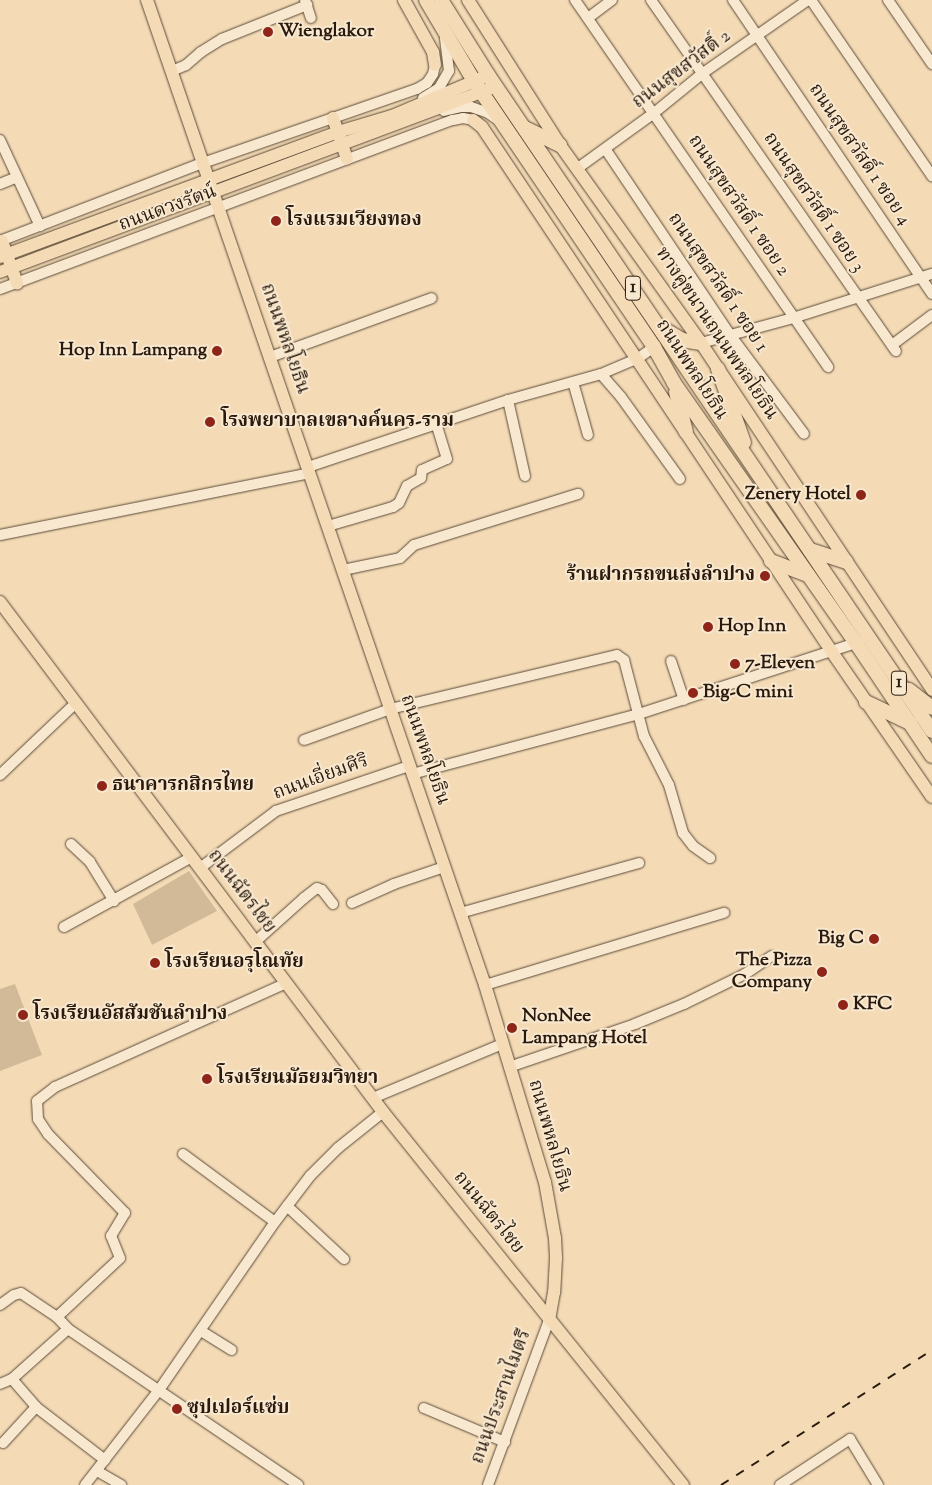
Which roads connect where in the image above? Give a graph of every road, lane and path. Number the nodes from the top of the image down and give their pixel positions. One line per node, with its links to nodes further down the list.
1 (147, 0): 19 (main road, ถนนพหลโยธิน)
2 (404, 0): 18 (main road)
3 (426, 0): 15 (highway, ถนนพหลโยธิน / 1)
4 (441, 0): 21 (highway, ถนนพหลโยธิน / 1)
5 (468, 0): 32 (main road, ทางคู่ขนานถนนพหลโยธิน / 1)
6 (574, 0): 14 (street, ถนนสุขสวัสดิ์ 1 ซอย 2)
7 (612, 0): 14 (street)
8 (651, 0): 20 (street, ถนนสุขสวัสดิ์ 1 ซอย 3)
9 (733, 0): 16 (street, ถนนสุขสวัสดิ์ 1 ซอย 4)
10 (809, 0): 16 (street, ถนนสุขสวัสดิ์ 2); 38 (street)
11 (888, 0): 17 (street)
12 (306, 3): 13 (street); 19 (street)
13 (311, 18)
14 (588, 18): 23 (street, ถนนสุขสวัสดิ์ 1 ซอย 2)
15 (444, 30): 22 (highway, ถนนพหลโยธิน / 1); 25 (street)
16 (758, 35): 20 (street, ถนนสุขสวัสดิ์ 2); 49 (street, ถนนสุขสวัสดิ์ 1 ซอย 4)
17 (932, 64)
18 (435, 65): 26 (street)
19 (172, 71): 36 (main road, ถนนพหลโยธิน)
20 (703, 73): 23 (street, ถนนสุขสวัสดิ์ 2); 53 (street, ถนนสุขสวัสดิ์ 1 ซอย 3)
21 (492, 81): 22 (main road); 29 (highway, ถนนพหลโยธิน / 1)
22 (478, 87): 24 (main road); 25 (main road); 28 (highway, ถนนพหลโยธิน / 1)
23 (654, 113): 34 (street, ถนนสุขสวัสดิ์ 2); 56 (street, ถนนสุขสวัสดิ์ 1 ซอย 2)
24 (425, 115): 28 (street); 33 (main road)
25 (392, 116): 30 (main road)
26 (332, 118): 30 (main road); 36 (street)
27 (473, 120): 35 (street, ถนนดวงรัตน์); 62 (main road, 1)
28 (503, 124): 60 (highway, ถนนพหลโยธิน / 1)
29 (524, 127): 32 (highway); 57 (highway, ถนนพหลโยธิน / 1)
30 (338, 132): 33 (main road); 40 (main road)
31 (0, 140): 39 (street)
32 (560, 145): 37 (main road, ทางคู่ขนานถนนพหลโยธิน / 1)
33 (343, 146): 35 (main road); 42 (main road)
34 (606, 150): 37 (street, ถนนสุขสวัสดิ์ 2); 58 (street, ถนนสุขสวัสดิ์ 1 ซอย 1)
35 (347, 159): 43 (street, ถนนดวงรัตน์)
36 (204, 163): 40 (main road, ถนนพหลโยธิน); 44 (street)
37 (578, 168): 59 (main road, ทางคู่ขนานถนนพหลโยธิน / 1)
38 (932, 176)
39 (17, 177): 41 (street); 44 (street)
40 (209, 179): 42 (main road, ถนนพหลโยธิน); 46 (main road)
41 (0, 184)
42 (214, 193): 43 (main road, ถนนพหลโยธิน); 47 (main road)
43 (220, 208): 50 (street, ถนนดวงรัตน์); 61 (main road, ถนนพหลโยธิน)
44 (40, 226): 45 (street)
45 (1, 241): 46 (main road)
46 (4, 256): 47 (main road)
47 (6, 270): 50 (main road)
48 (932, 274): 49 (street)
49 (920, 278): 52 (street, ถนนสุขสวัสดิ์ 1 ซอย 4); 53 (street)
50 (17, 282): 51 (street, ถนนดวงรัตน์)
51 (0, 289)
52 (932, 294)
53 (857, 297): 55 (street, ถนนสุขสวัสดิ์ 1 ซอย 3); 56 (street)
54 (432, 298): 61 (street)
55 (932, 315)
56 (794, 318): 58 (street); 63 (street, ถนนสุขสวัสดิ์ 1 ซอย 2)
57 (659, 326): 59 (highway); 73 (highway, ถนนพหลโยธิน / 1)
58 (731, 336): 59 (street); 71 (street, ถนนสุขสวัสดิ์ 1 ซอย 1)
59 (701, 343): 64 (main road, ทางคู่ขนานถนนพหลโยธิน / 1)
60 (654, 348): 62 (street); 67 (highway, ถนนพหลโยธิน / 1)
61 (270, 357): 74 (main road, ถนนพหลโยธิน)
62 (637, 359): 65 (street); 70 (main road, 1)
63 (828, 367)
64 (718, 369): 73 (highway); 82 (main road, ทางคู่ขนานถนนพหลโยธิน / 1)
65 (601, 374): 66 (street); 76 (street)
66 (573, 382): 68 (street); 72 (street)
67 (674, 383): 70 (highway); 84 (highway, ถนนพหลโยธิน / 1)
68 (508, 400): 69 (street); 75 (street)
69 (436, 424): 74 (street); 78 (street)
70 (686, 432): 81 (main road, 1)
71 (804, 434)
72 (588, 435)
73 (752, 464): 80 (highway, ถนนพหลโยธิน / 1)
74 (309, 470): 78 (main road, ถนนพหลโยธิน); 79 (street)
75 (525, 476)
76 (680, 479)
77 (578, 494): 83 (street)
78 (328, 526): 83 (main road, ถนนพหลโยธิน)
79 (0, 535)
80 (810, 550): 82 (highway); 87 (highway, ถนนพหลโยธิน / 1)
81 (771, 560): 84 (highway); 88 (main road, 1)
82 (846, 562): 91 (main road, ทางคู่ขนานถนนพหลโยธิน / 1)
83 (343, 570): 96 (main road, ถนนพหลโยธิน)
84 (808, 575): 87 (highway, ถนนพหลโยธิน / 1)
85 (0, 602): 86 (main road, ถนนฉัตรไชย)
86 (4, 616): 93 (main road, ถนนฉัตรไชย)
87 (861, 639): 88 (street, ถนนเอี่ยมศิริ); 90 (highway, ถนนพหลโยธิน / 1); 98 (highway, ถนนพหลโยธิน / 1)
88 (832, 652): 92 (street, ถนนเอี่ยมศิริ); 94 (main road, 1)
89 (671, 661): 92 (street)
90 (900, 684): 95 (highway); 99 (highway, ถนนพหลโยธิน / 1)
91 (932, 690)
92 (684, 700): 97 (street, ถนนเอี่ยมศิริ)
93 (76, 703): 103 (street); 107 (main road, ถนนฉัตรไชย)
94 (868, 706): 98 (highway); 104 (main road, 1)
95 (932, 708)
96 (390, 710): 97 (street); 100 (street); 102 (main road, ถนนพหลโยธิน)
97 (638, 714): 102 (street, ถนนเอี่ยมศิริ); 106 (street)
98 (910, 724): 101 (highway, ถนนพหลโยธิน / 1)
99 (932, 731)
100 (304, 740)
101 (932, 756)
102 (411, 770): 107 (street, ถนนเอี่ยมศิริ); 109 (main road, ถนนพหลโยธิน)
103 (0, 775)
104 (932, 797)
105 (71, 844): 110 (street)
106 (710, 858)
107 (196, 862): 110 (street, ถนนเอี่ยมศิริ); 116 (main road, ถนนฉัตรไชย)
108 (639, 863): 113 (street)
109 (444, 867): 111 (street); 113 (main road, ถนนพหลโยธิน)
110 (114, 901): 115 (street, ถนนเอี่ยมศิริ)
111 (352, 903)
112 (333, 904): 116 (street)
113 (460, 913): 119 (main road, ถนนพหลโยธิน)
114 (724, 913): 119 (street)
115 (64, 928)
116 (256, 942): 118 (main road, ถนนฉัตรไชย)
117 (772, 956): 121 (street)
118 (286, 983): 122 (main road, ถนนฉัตรไชย); 129 (street)
119 (485, 985): 120 (main road, ถนนพหลโยธิน)
120 (502, 1044): 121 (main road, ถนนพหลโยธิน); 122 (street)
121 (509, 1067): 130 (main road, ถนนพหลโยธิน)
122 (372, 1098): 123 (main road, ถนนฉัตรไชย)
123 (383, 1112): 125 (street); 130 (main road, ถนนฉัตรไชย)
124 (183, 1154): 126 (street)
125 (287, 1206): 126 (street); 127 (street)
126 (275, 1222): 132 (street)
127 (344, 1259)
128 (0, 1305): 129 (street)
129 (57, 1317): 131 (street)
130 (549, 1320): 139 (street, ถนนประสานไมตรี); 147 (main road)
131 (68, 1329): 134 (street); 136 (street)
132 (202, 1331): 133 (street); 136 (street)
133 (231, 1350)
134 (12, 1379): 135 (street); 137 (street)
135 (0, 1384)
136 (159, 1390): 141 (street); 145 (street)
137 (36, 1407): 140 (street); 141 (street)
138 (424, 1408): 139 (street)
139 (505, 1442): 146 (street, ถนนประสานไมตรี)
140 (3, 1443)
141 (105, 1460): 142 (street)
142 (97, 1471): 143 (street); 144 (street)
143 (85, 1485)
144 (121, 1485)
145 (298, 1485)
146 (488, 1485)
147 (683, 1485)
148 (780, 1485): 149 (street)
149 (878, 1485)

